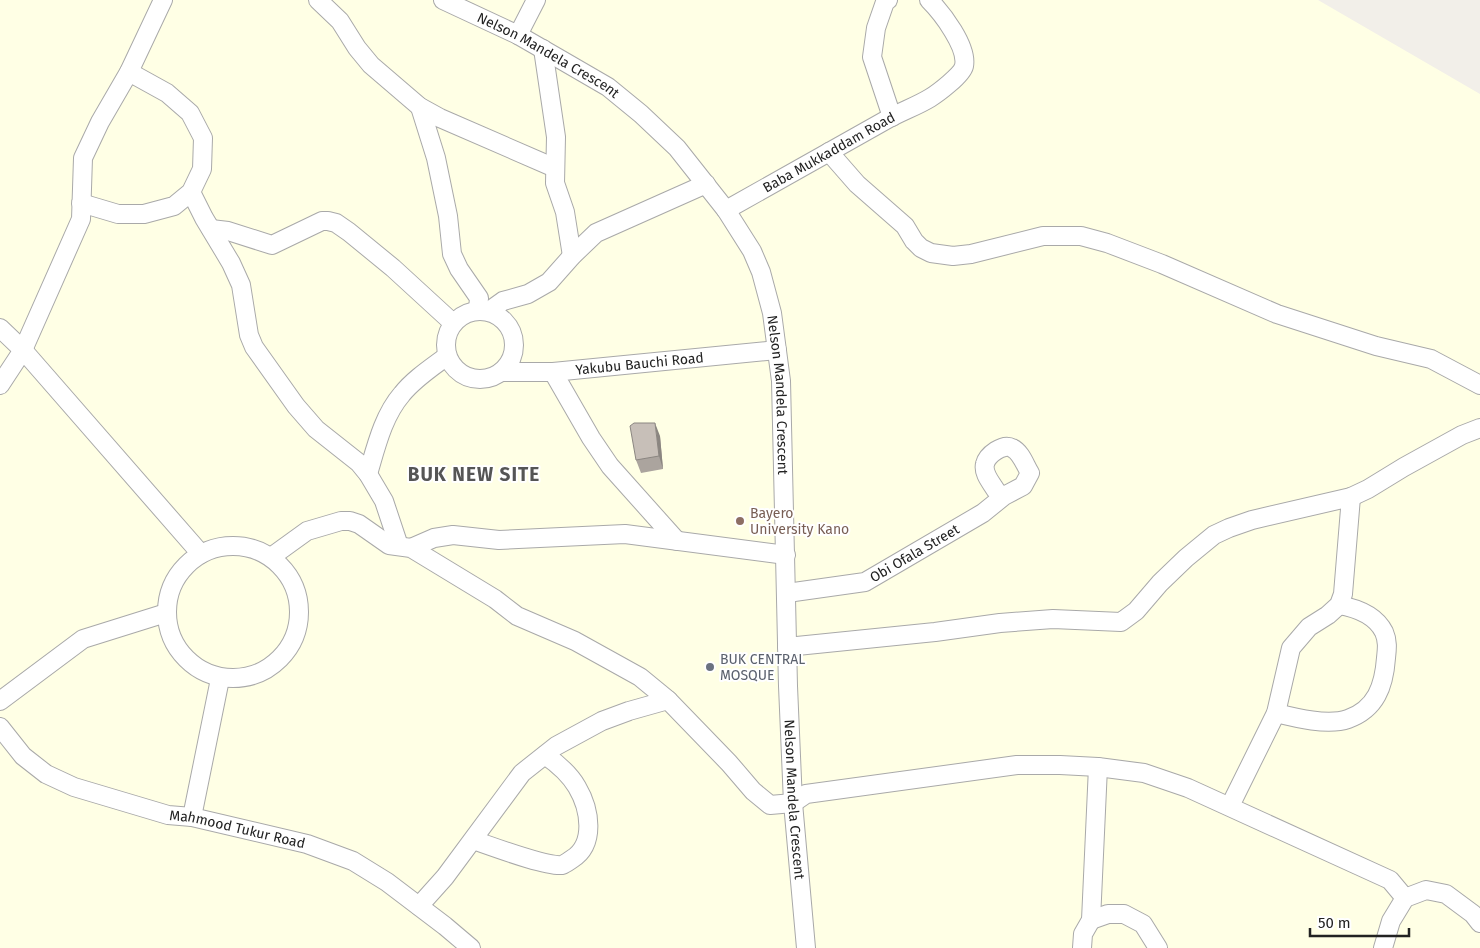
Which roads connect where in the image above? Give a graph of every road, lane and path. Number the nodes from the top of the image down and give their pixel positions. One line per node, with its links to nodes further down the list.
1 (163, 0): 9 (street)
2 (318, 0): 10 (street)
3 (443, 0): 7 (street, Nelson Mandela Crescent)
4 (536, 0): 7 (street)
5 (888, 0): 11 (street)
6 (929, 0): 11 (street, Baba Mukkaddam Road)
7 (518, 35): 8 (street, Nelson Mandela Crescent)
8 (543, 49): 13 (street); 14 (street, Nelson Mandela Crescent)
9 (129, 72): 15 (street); 16 (street)
10 (420, 107): 13 (street); 20 (street)
11 (892, 116): 12 (street, Baba Mukkaddam Road)
12 (828, 152): 17 (street, Baba Mukkaddam Road); 29 (street)
13 (555, 168): 19 (street)
14 (706, 184): 17 (street, Nelson Mandela Crescent); 19 (street)
15 (191, 192): 16 (street); 18 (street)
16 (81, 203): 23 (street)
17 (726, 210): 24 (street, Nelson Mandela Crescent)
18 (211, 228): 21 (street); 31 (street)
19 (572, 256): 20 (street)
20 (484, 311): 21 (street); 26 (street)
21 (453, 323): 25 (street)
22 (0, 328): 23 (street)
23 (23, 350): 28 (street); 36 (street)
24 (777, 350): 27 (street, Yakubu Bauchi Road); 37 (street, Nelson Mandela Crescent)
25 (447, 356): 26 (street); 31 (street)
26 (501, 372): 27 (street, Yakubu Bauchi Road)
27 (553, 372): 34 (street)
28 (0, 385)
29 (1480, 385)
30 (1480, 428): 33 (street)
31 (368, 474): 35 (street)
32 (1004, 496): 39 (street, Obi Ofala Street)
33 (1351, 497): 40 (street); 42 (street)
34 (677, 541): 35 (street); 37 (street)
35 (405, 547): 38 (street); 44 (street)
36 (201, 554): 38 (street); 41 (street)
37 (786, 555): 39 (street, Nelson Mandela Crescent)
38 (271, 557): 43 (street)
39 (787, 593): 42 (street, Nelson Mandela Crescent)
40 (1339, 605): 46 (street); 46 (street)
41 (166, 613): 43 (street); 45 (street)
42 (788, 647): 50 (street, Nelson Mandela Crescent)
43 (220, 679): 52 (street)
44 (668, 700): 48 (street); 50 (street)
45 (0, 701)
46 (1276, 713): 51 (street)
47 (1, 731): 52 (street, Mahmood Tukur Road)
48 (545, 755): 53 (street); 53 (street)
49 (1098, 767): 50 (street); 51 (street); 56 (street)
50 (793, 803): 59 (street, Nelson Mandela Crescent)
51 (1230, 806): 54 (street)
52 (192, 817): 55 (street, Mahmood Tukur Road)
53 (473, 840): 55 (street)
54 (1405, 898): 57 (street); 62 (street)
55 (419, 906): 58 (street, Mahmood Tukur Road)
56 (1091, 920): 60 (street); 61 (street)
57 (1480, 923)
58 (471, 948)
59 (806, 948)
60 (1082, 948)
61 (1158, 948)
62 (1383, 948)

